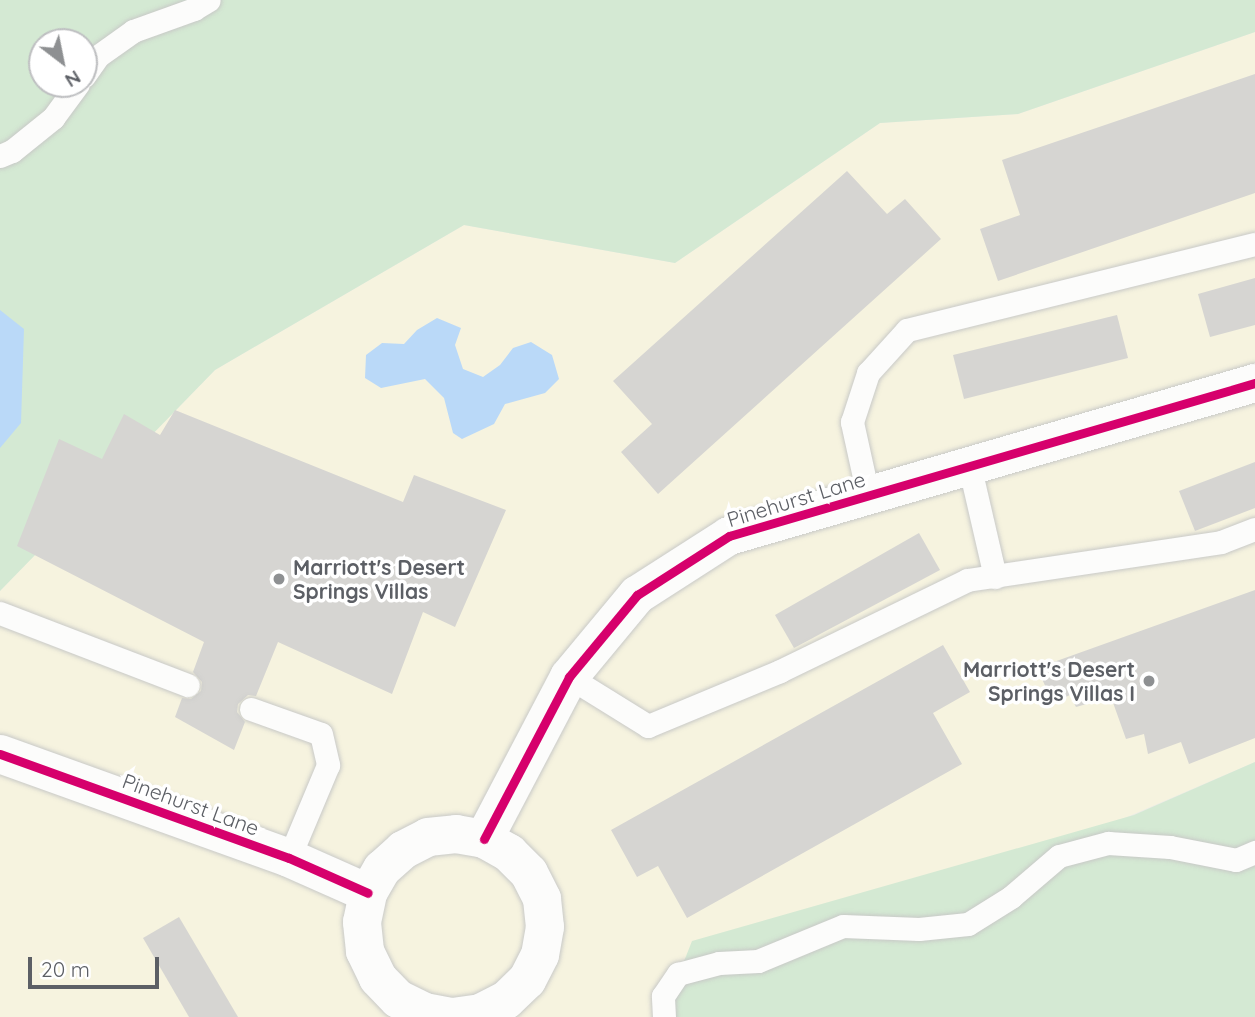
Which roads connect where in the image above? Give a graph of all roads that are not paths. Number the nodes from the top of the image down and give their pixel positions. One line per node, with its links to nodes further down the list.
1 (209, 0): 2 (lane)
2 (98, 57)
3 (68, 98): 4 (lane)
4 (0, 156)
5 (1255, 244): 8 (lane)
6 (1255, 383): 7 (street, Pinehurst Lane)
7 (969, 464): 8 (street, Pinehurst Lane); 10 (lane)
8 (867, 495): 12 (street, Pinehurst Lane)
9 (1255, 529): 10 (lane)
10 (995, 577): 12 (lane)
11 (0, 613): 13 (lane)
12 (569, 677): 16 (street, Pinehurst Lane)
13 (188, 685)
14 (251, 709): 18 (lane)
15 (0, 754): 18 (street, Pinehurst Lane)
16 (484, 839): 19 (street); 20 (street)
17 (1255, 852): 21 (lane)
18 (289, 858): 19 (street, Pinehurst Lane)
19 (368, 893): 20 (street)
20 (438, 1016)
21 (664, 1017)

